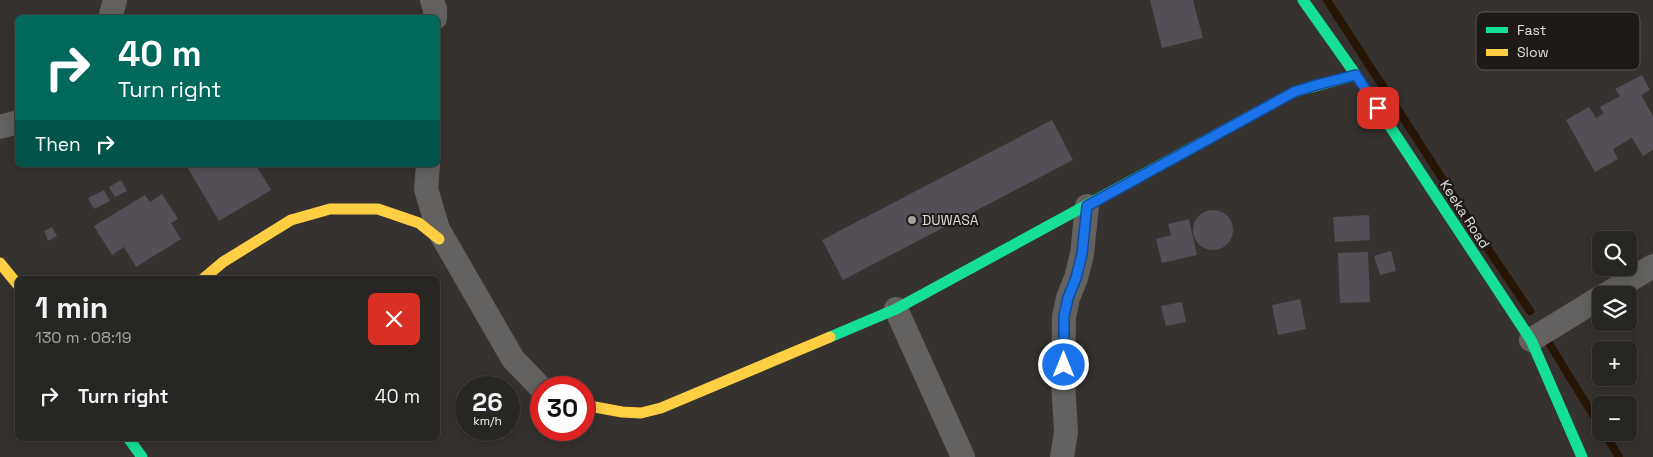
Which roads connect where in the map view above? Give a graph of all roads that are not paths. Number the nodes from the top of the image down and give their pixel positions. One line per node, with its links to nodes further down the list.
1 (115, 0): 4 (street)
2 (432, 0): 5 (street)
3 (1303, 0): 6 (street, Keeka Road)
4 (111, 15)
5 (435, 15)
6 (1356, 75): 10 (street); 19 (street, Keeka Road)
7 (15, 123): 8 (street)
8 (0, 127)
9 (428, 167): 20 (street)
10 (1087, 206): 18 (street); 25 (street)
11 (439, 239): 14 (street)
12 (0, 263): 15 (street)
13 (1653, 266): 16 (street)
14 (207, 276)
15 (15, 281)
16 (1620, 286)
17 (1592, 303): 19 (street)
18 (896, 309): 21 (street); 24 (street)
19 (1530, 340): 26 (street, Keeka Road)
20 (530, 377)
21 (595, 407)
22 (130, 441): 23 (street)
23 (142, 457)
24 (963, 457)
25 (1062, 457)
26 (1582, 457)

